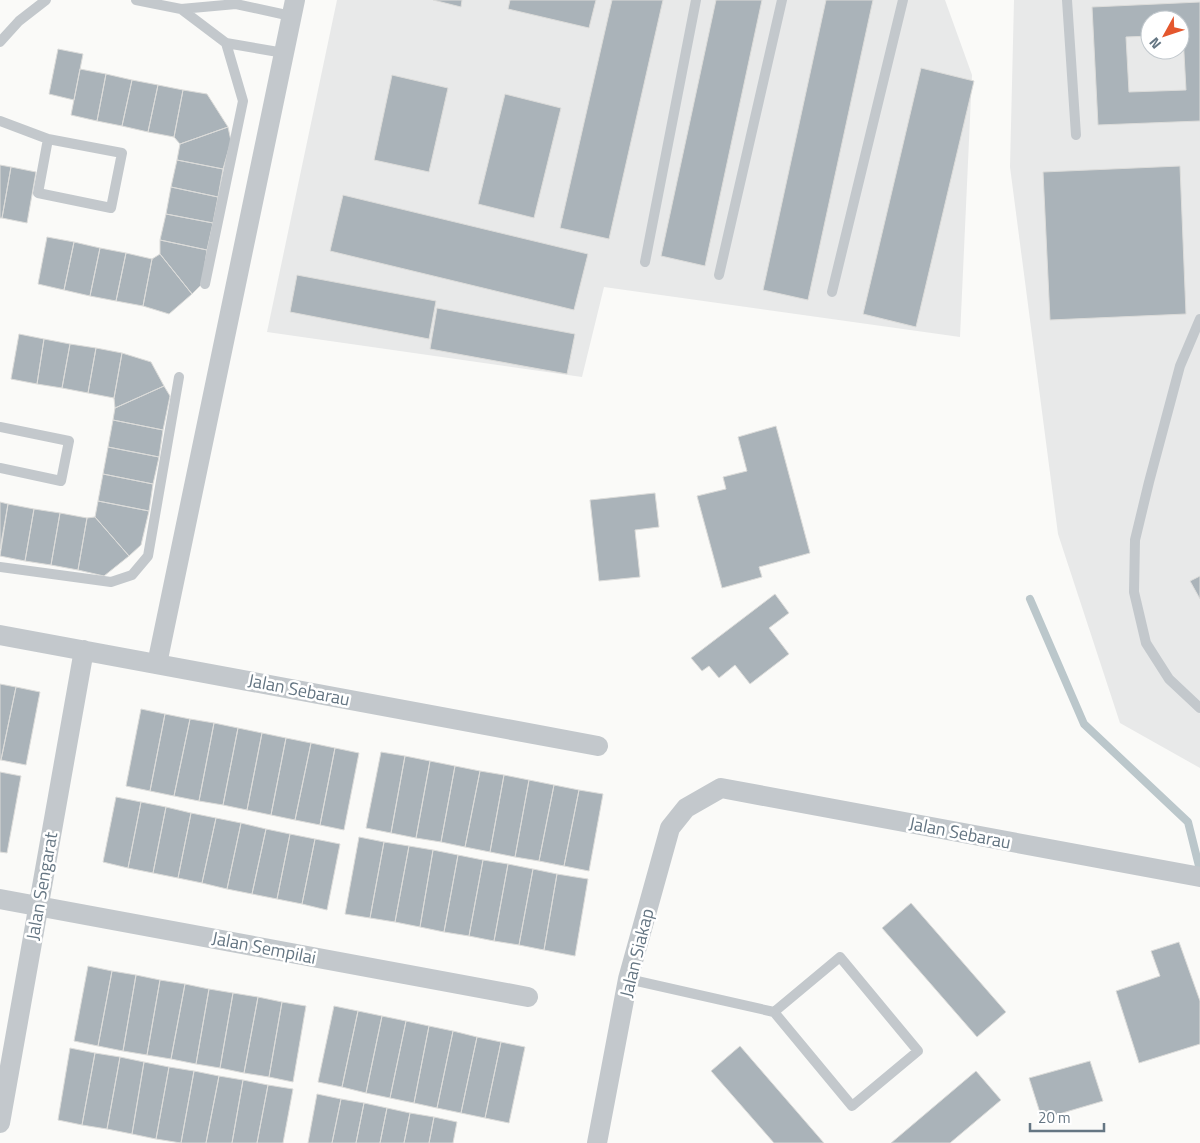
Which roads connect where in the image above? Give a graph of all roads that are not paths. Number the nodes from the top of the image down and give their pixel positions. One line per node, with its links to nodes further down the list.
1 (46, 0): 9 (lane)
2 (136, 0): 7 (lane)
3 (696, 0): 15 (lane)
4 (782, 0): 16 (lane)
5 (903, 0): 18 (lane)
6 (1067, 0): 13 (lane)
7 (181, 8): 8 (lane); 10 (lane)
8 (293, 8): 11 (street)
9 (0, 42)
10 (226, 42): 11 (lane); 17 (lane)
11 (284, 53): 26 (street)
12 (0, 121): 14 (lane)
13 (1076, 135)
14 (48, 139): 14 (lane)
15 (645, 262)
16 (719, 275)
17 (205, 284)
18 (832, 292)
19 (1200, 319): 27 (lane)
20 (179, 378): 23 (lane)
21 (0, 427): 22 (lane)
22 (0, 468)
23 (0, 567)
24 (0, 635): 25 (street, Jalan Sebarau)
25 (84, 650): 26 (street, Jalan Sebarau); 32 (street, Jalan Sengarat)
26 (157, 664): 28 (street, Jalan Sebarau)
27 (1200, 708)
28 (598, 746)
29 (721, 788): 30 (street, Jalan Sebarau); 33 (street, Jalan Siakap)
30 (1195, 876)
31 (0, 899): 32 (street, Jalan Sempilai)
32 (38, 906): 34 (street, Jalan Sempilai); 36 (street, Jalan Sengarat)
33 (628, 980): 35 (lane); 37 (street, Jalan Siakap)
34 (528, 997)
35 (774, 1012): 35 (lane)
36 (0, 1123)
37 (597, 1143)

